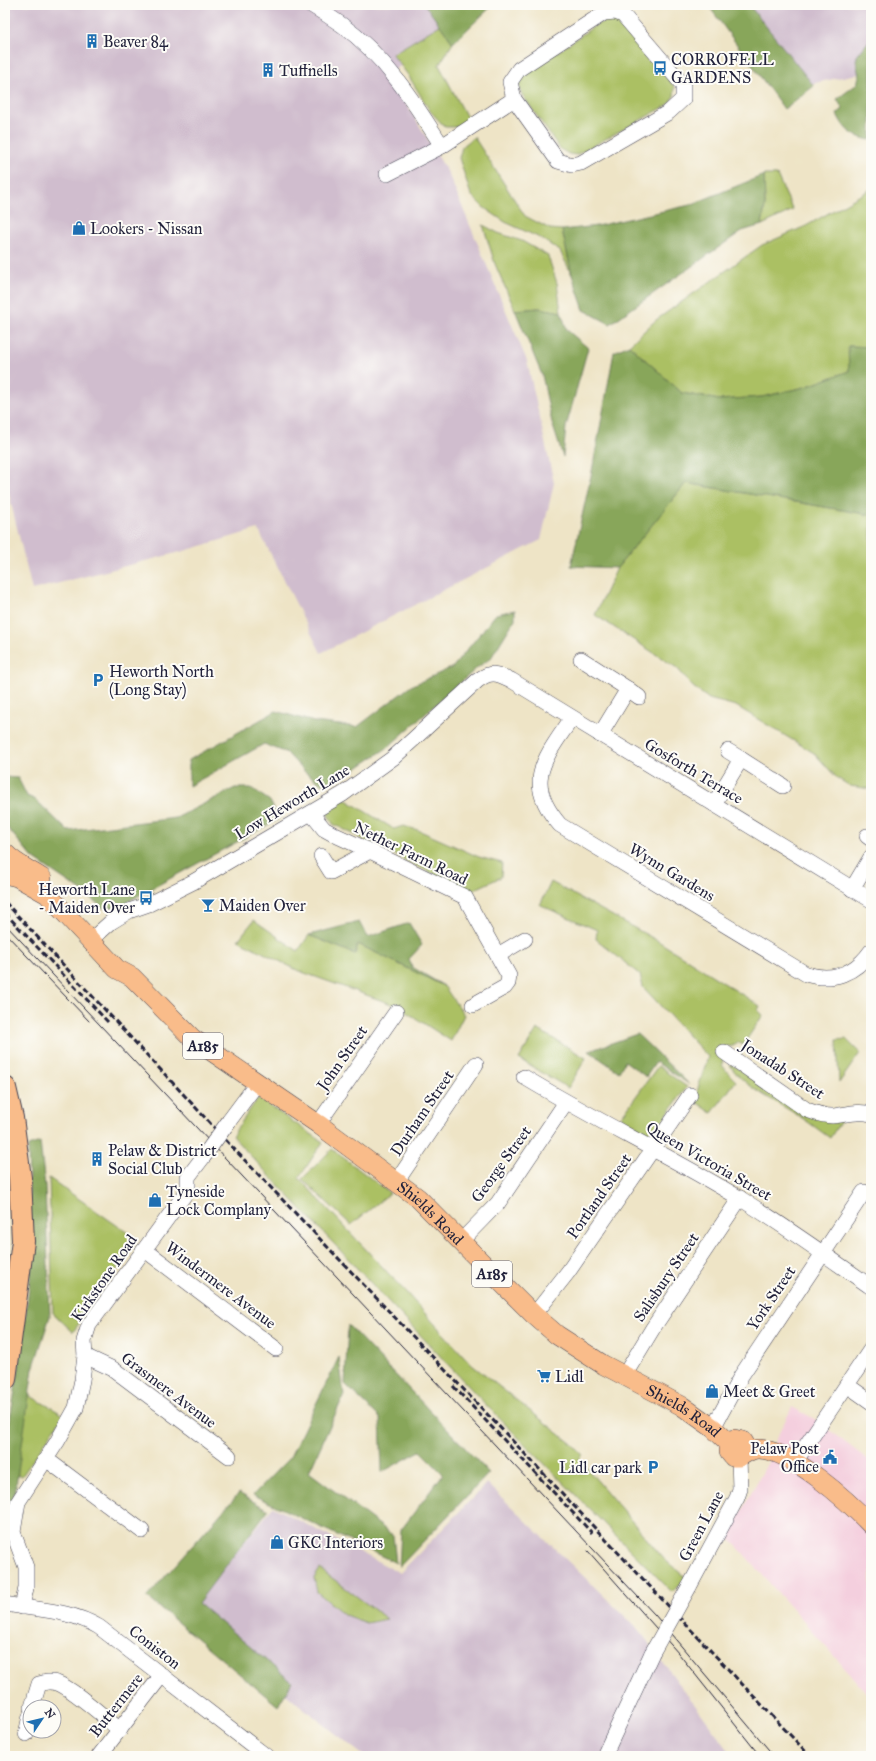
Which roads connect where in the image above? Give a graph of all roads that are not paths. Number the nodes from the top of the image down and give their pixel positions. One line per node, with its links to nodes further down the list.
1 (311, 5): 3 (street)
2 (514, 99): 2 (street); 3 (street)
3 (442, 146): 4 (street)
4 (387, 174)
5 (581, 659): 8 (street)
6 (497, 674): 7 (street, Gosforth Terrace); 13 (street, Low Heworth Lane)
7 (572, 718): 8 (street, Gosforth Terrace); 22 (street, Wynn Gardens)
8 (600, 735): 12 (street, Gosforth Terrace)
9 (728, 751): 10 (street)
10 (741, 759): 11 (street); 12 (street)
11 (783, 786)
12 (714, 804): 18 (street, Gosforth Terrace)
13 (312, 813): 14 (street, Nether Farm Road); 20 (street, Low Heworth Lane)
14 (370, 851): 15 (street); 23 (street, Nether Farm Road)
15 (321, 856)
16 (871, 857): 18 (street)
17 (8, 864): 20 (main road, A185)
18 (852, 889): 19 (street, Gosforth Terrace)
19 (871, 900)
20 (95, 936): 29 (main road, Shields Road / A185)
21 (525, 939): 23 (street)
22 (871, 951)
23 (498, 955): 24 (street, Nether Farm Road)
24 (473, 1005)
25 (396, 1012): 34 (street, John Street)
26 (730, 1052): 33 (street, Jonadab Street)
27 (476, 1064): 36 (street, Durham Street)
28 (524, 1077): 32 (street, Queen Victoria Street)
29 (258, 1082): 34 (main road, Shields Road / A185); 40 (street, Kirkstone Road, bridge)
30 (5, 1088): 48 (highway)
31 (690, 1095): 35 (street, Portland Street)
32 (566, 1102): 35 (street, Queen Victoria Street); 39 (street, George Street)
33 (871, 1114)
34 (318, 1124): 36 (main road, Shields Road / A185)
35 (654, 1149): 38 (street, Queen Victoria Street); 43 (street, Portland Street)
36 (397, 1181): 39 (main road, Shields Road / A185)
37 (864, 1192): 41 (street, York Street)
38 (740, 1198): 41 (street, Queen Victoria Street); 47 (street, Salisbury Street)
39 (460, 1242): 43 (main road, Shields Road / A185)
40 (145, 1250): 44 (street, Windermere Avenue); 46 (street, Kirkstone Road)
41 (823, 1253): 42 (street, Queen Victoria Street); 51 (street, York Street)
42 (871, 1287)
43 (534, 1315): 47 (main road, Shields Road / A185)
44 (276, 1349)
45 (871, 1349): 49 (street)
46 (85, 1356): 53 (street, Grasmere Avenue); 54 (street, Kirkstone Road)
47 (624, 1376): 51 (main road, Shields Road / A185)
48 (5, 1379)
49 (847, 1385): 50 (street); 55 (street)
50 (871, 1402)
51 (713, 1428): 52 (main road, Shields Road / A185)
52 (738, 1451): 55 (main road); 65 (street, Green Lane, bridge)
53 (229, 1456)
54 (46, 1459): 57 (street); 59 (street, Kirkstone Road)
55 (795, 1462): 56 (main road)
56 (871, 1525)
57 (142, 1531)
58 (5, 1604): 59 (street, Coniston)
59 (22, 1607): 60 (street, Coniston)
60 (162, 1675): 62 (street, Buttermere); 64 (street, Coniston)
61 (34, 1699): 62 (street)
62 (120, 1730): 63 (street, Buttermere)
63 (99, 1756)
64 (266, 1756)
65 (604, 1756)

